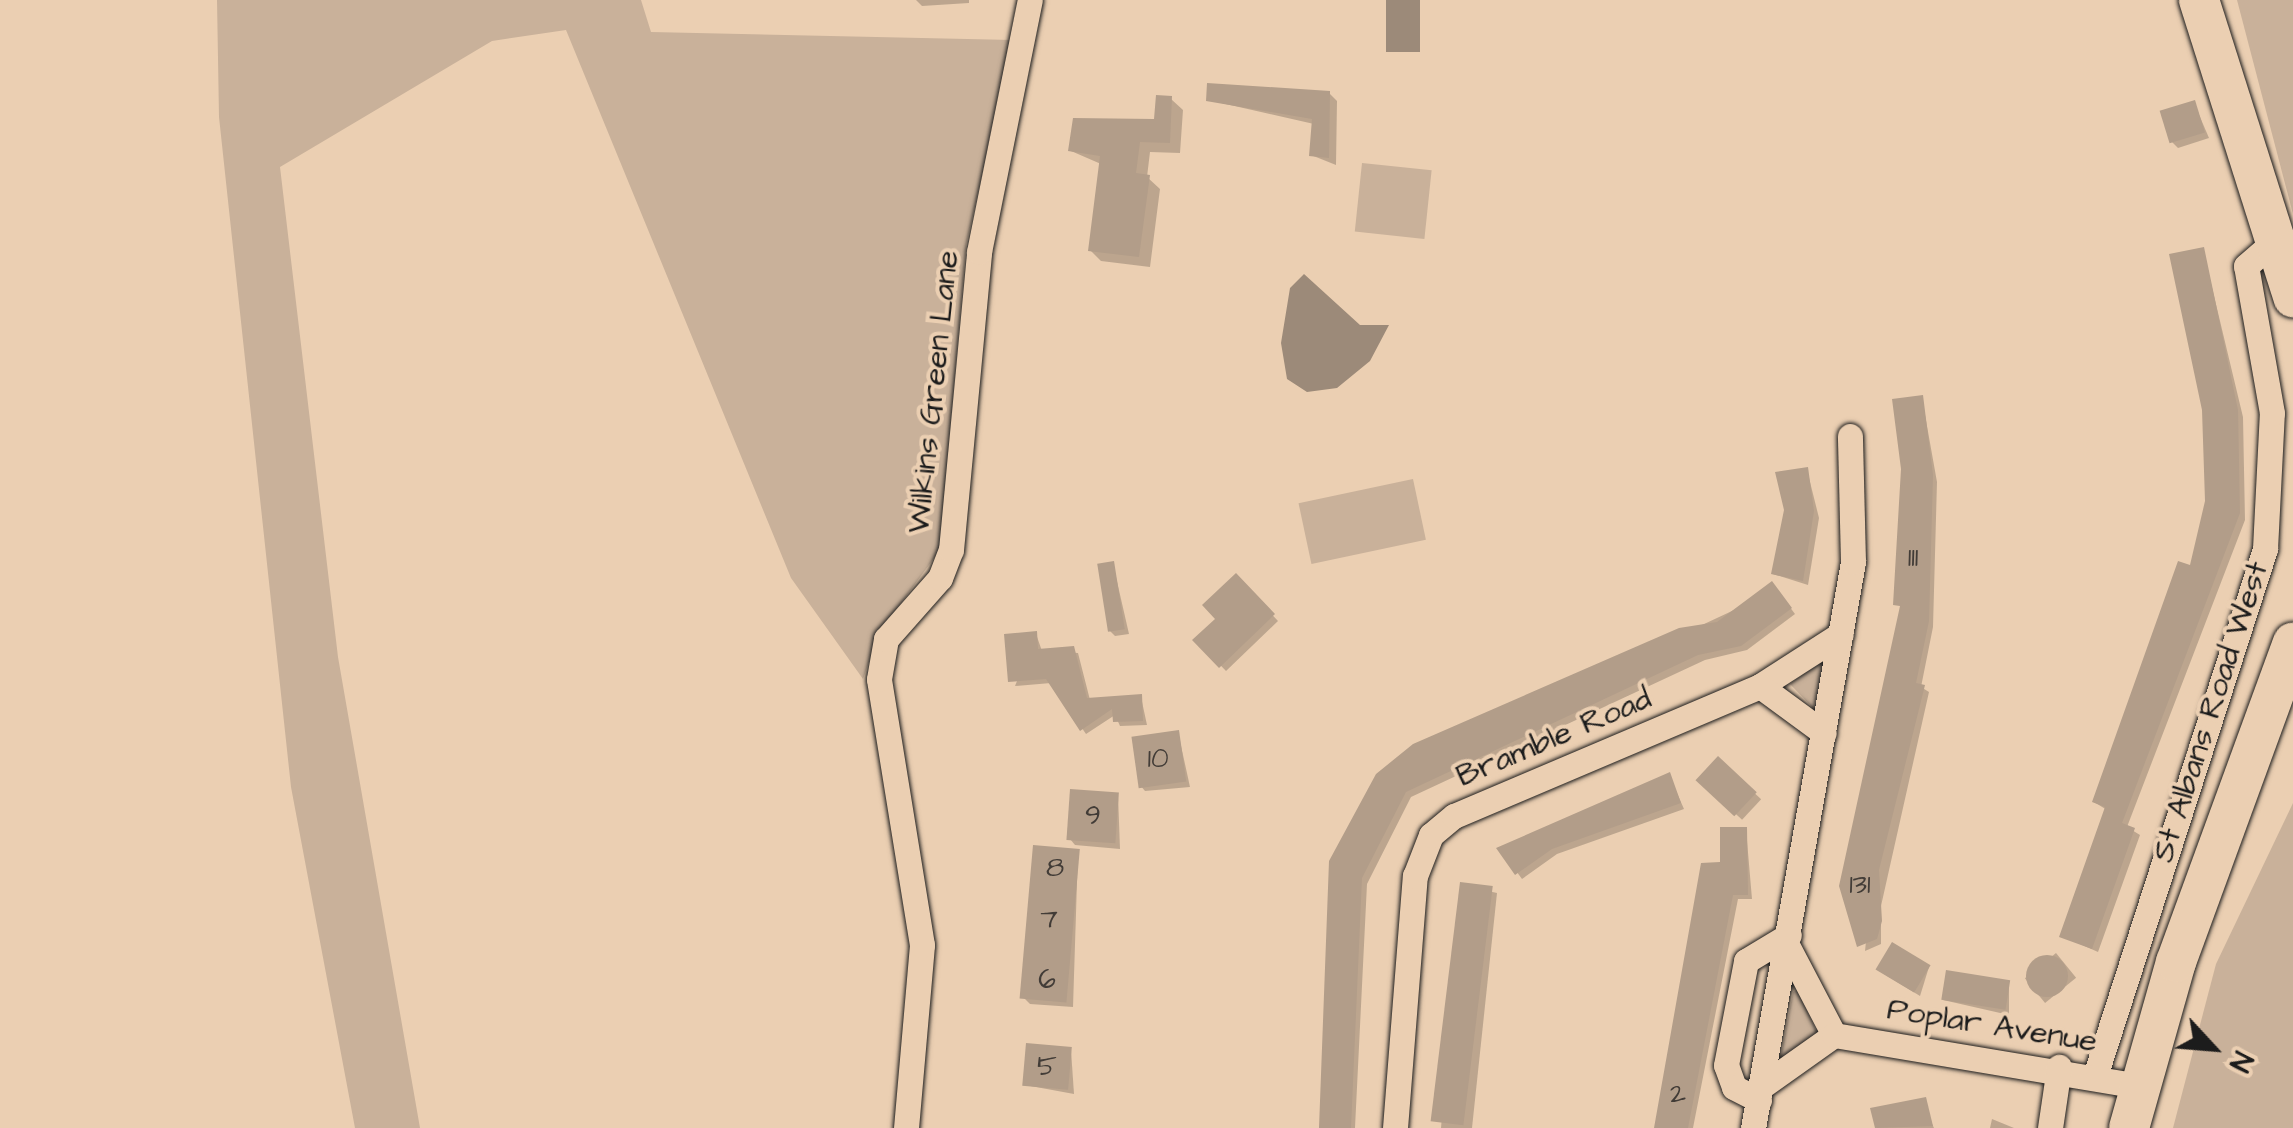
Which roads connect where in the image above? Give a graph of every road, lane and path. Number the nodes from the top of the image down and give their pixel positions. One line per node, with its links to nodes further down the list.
1 (1030, 0): 16 (street, Wilkins Green Lane)
2 (2199, 0): 3 (main road)
3 (2277, 239): 4 (main road); 13 (street, St Albans Road West)
4 (2293, 297)
5 (1850, 436): 6 (street)
6 (1841, 634): 8 (street, Bramble Road); 9 (street)
7 (2293, 643): 14 (main road, St Albans Road West)
8 (1760, 686): 9 (street); 17 (street, Bramble Road)
9 (1824, 733): 10 (street)
10 (1788, 941): 11 (street); 15 (street); 15 (street)
11 (1834, 1034): 12 (street, Poplar Avenue); 15 (street)
12 (2058, 1067): 13 (street, Poplar Avenue); 19 (street)
13 (2096, 1074): 14 (street, Poplar Avenue)
14 (2140, 1086): 20 (main road, St Albans Road West)
15 (1760, 1093): 18 (street)
16 (906, 1128)
17 (1394, 1128)
18 (1753, 1128)
19 (2050, 1128)
20 (2128, 1128)

